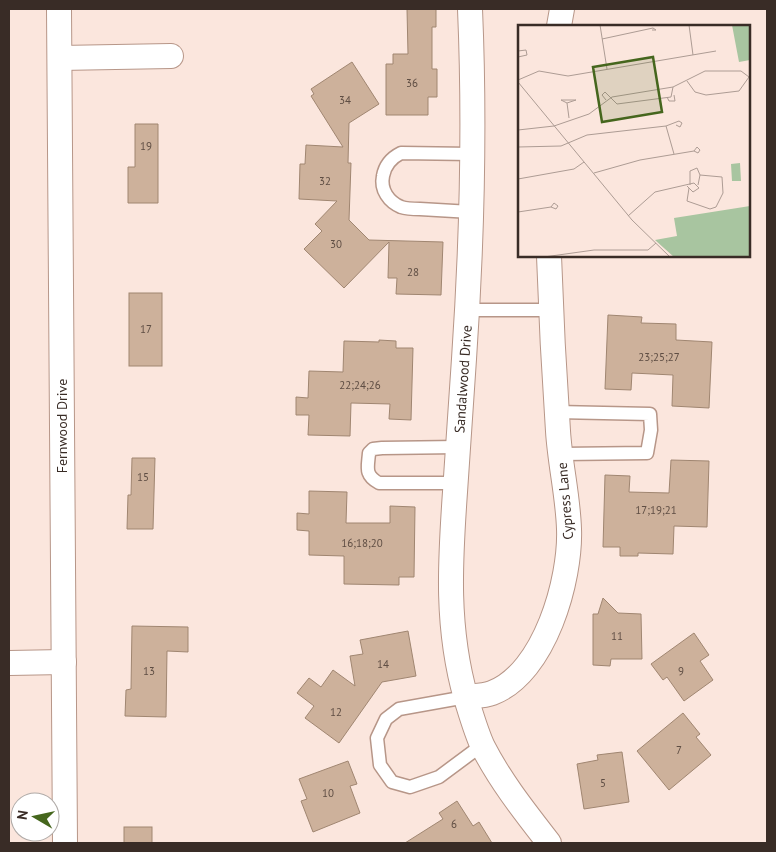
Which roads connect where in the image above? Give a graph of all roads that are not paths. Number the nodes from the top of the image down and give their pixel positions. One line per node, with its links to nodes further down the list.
1 (59, 9): 6 (street, Fernwood Drive)
2 (470, 9): 7 (street, Sandalwood Drive)
3 (562, 9): 4 (street)
4 (559, 25)
5 (171, 56): 6 (street)
6 (60, 58): 16 (street, Fernwood Drive)
7 (472, 154): 8 (street, Sandalwood Drive); 8 (lane)
8 (471, 212): 10 (street, Sandalwood Drive)
9 (549, 258): 11 (street, Cypress Lane)
10 (467, 310): 11 (lane); 13 (street, Sandalwood Drive)
11 (550, 310): 12 (street, Cypress Lane)
12 (557, 412): 14 (street, Cypress Lane); 14 (lane)
13 (458, 447): 15 (street, Sandalwood Drive); 15 (lane)
14 (561, 454): 18 (street, Cypress Lane)
15 (456, 483): 18 (street, Sandalwood Drive)
16 (64, 662): 17 (street); 20 (street, Fernwood Drive)
17 (9, 663)
18 (466, 697): 19 (street, Sandalwood Drive); 19 (lane)
19 (482, 745): 21 (street, Sandalwood Drive)
20 (65, 843)
21 (549, 843)

